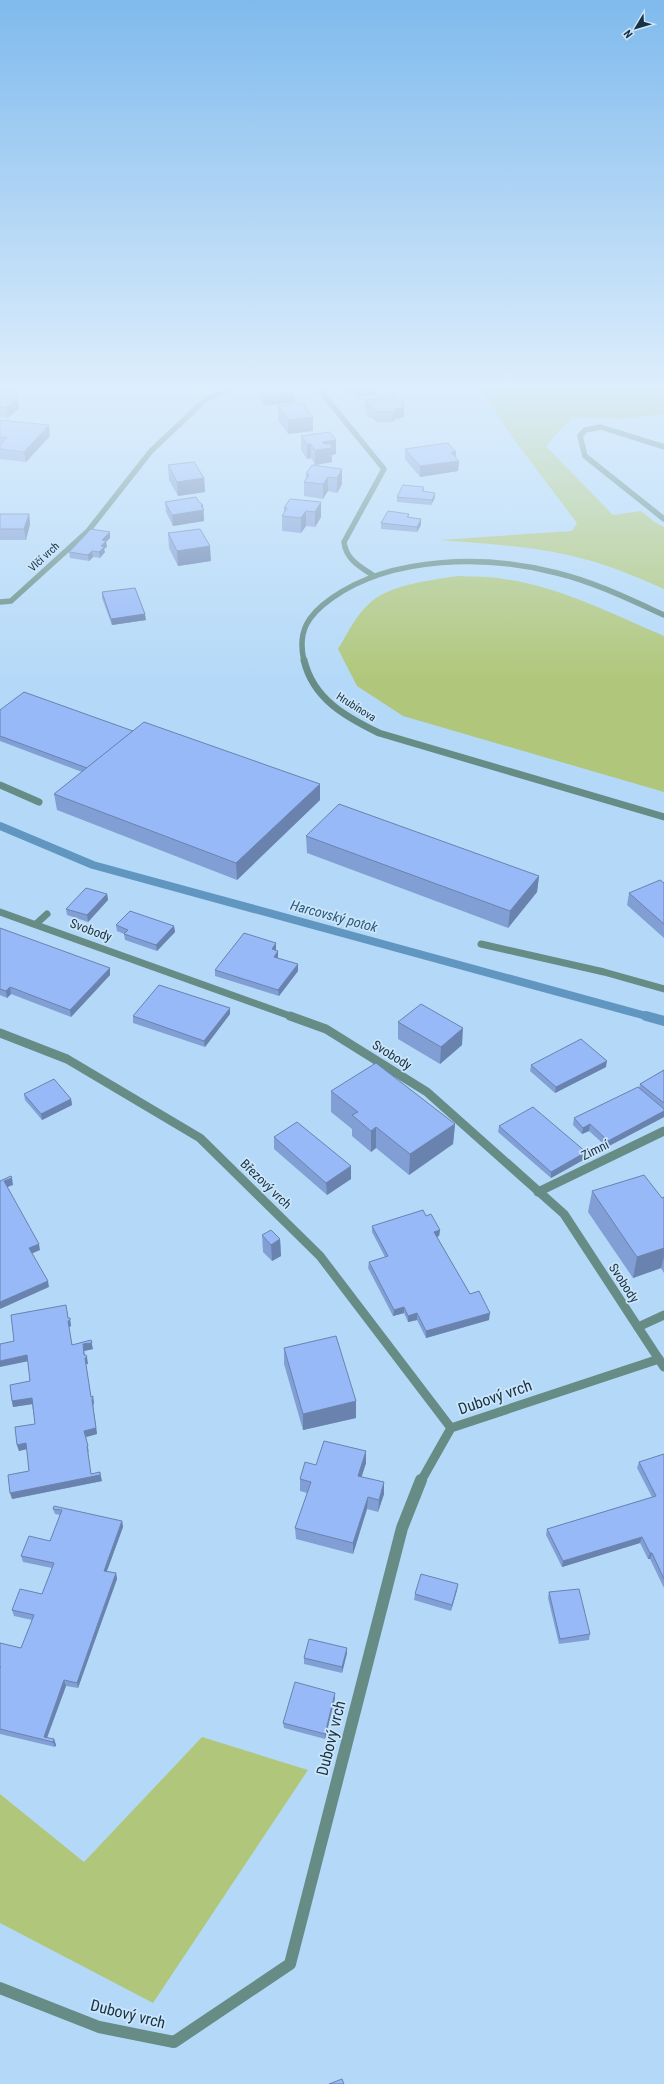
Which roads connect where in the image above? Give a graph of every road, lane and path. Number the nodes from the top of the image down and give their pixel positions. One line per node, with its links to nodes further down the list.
1 (124, 485): 6 (street, Vlčí vrch)
2 (375, 485): 5 (street)
3 (622, 485): 4 (street)
4 (664, 519)
5 (374, 576): 7 (street, Hrubínova); 10 (street, Hrubínova)
6 (0, 602)
7 (664, 615)
8 (0, 785): 9 (street)
9 (39, 802)
10 (664, 817)
11 (0, 912): 13 (street, Svobody)
12 (47, 914): 13 (street)
13 (36, 924): 18 (street, Svobody)
14 (481, 944): 15 (street)
15 (664, 989)
16 (0, 1033): 22 (street, Březový vrch)
17 (664, 1131): 18 (street, Zimní)
18 (538, 1192): 20 (street, Svobody)
19 (664, 1315): 20 (street)
20 (638, 1327): 21 (street, Svobody)
21 (662, 1363): 22 (street, Dubový vrch)
22 (451, 1428): 23 (street, Dubový vrch)
23 (0, 1988)

